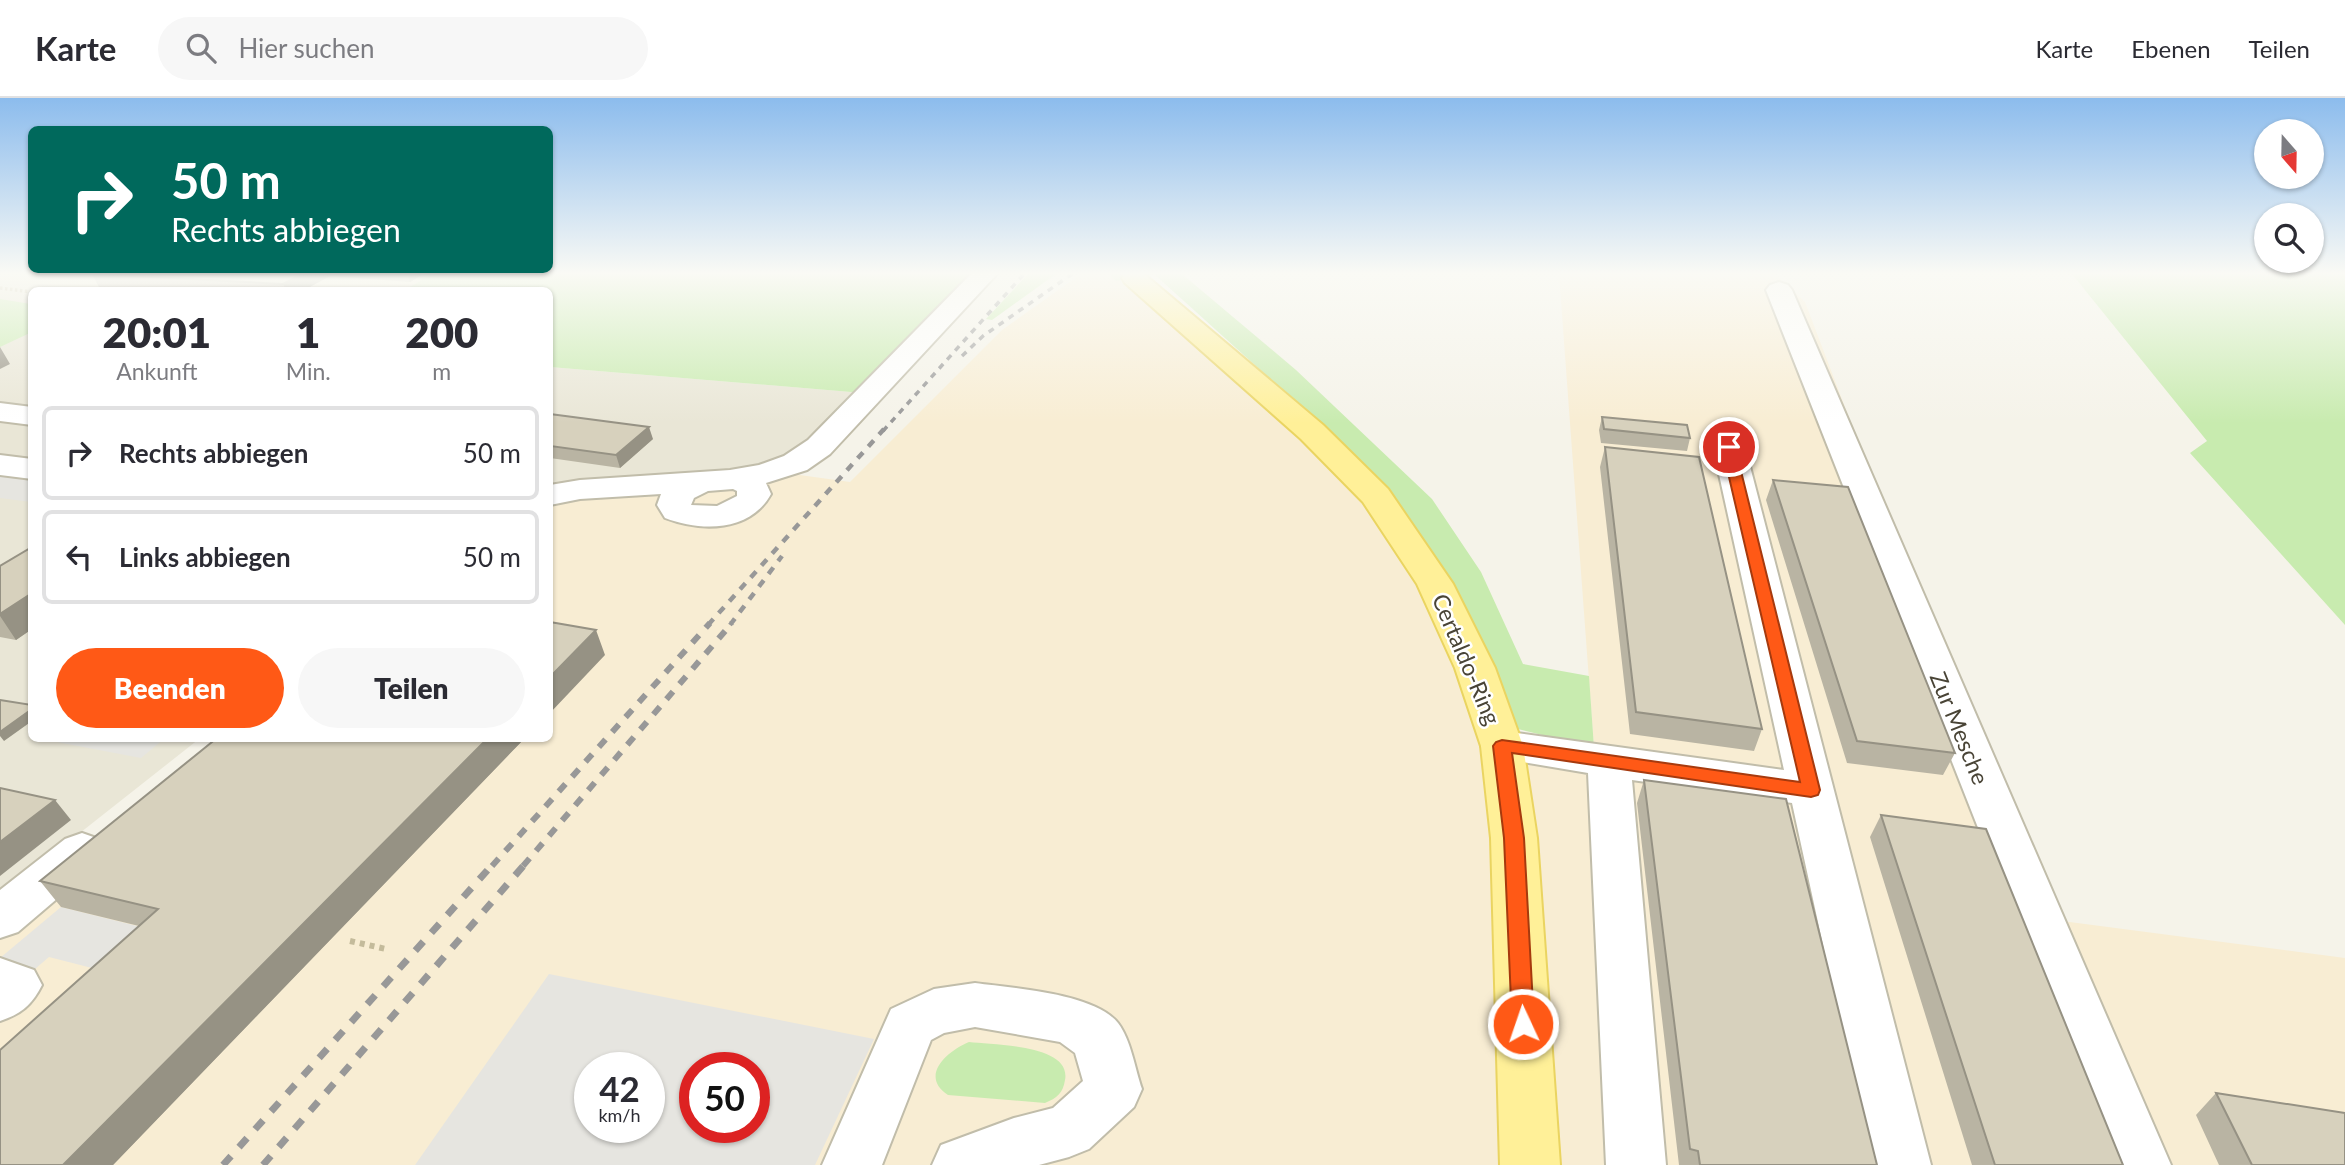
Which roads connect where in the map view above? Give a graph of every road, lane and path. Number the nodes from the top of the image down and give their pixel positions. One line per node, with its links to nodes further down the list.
1 (937, 324): 9 (street)
2 (1187, 324): 10 (main road, Certaldo-Ring)
3 (1793, 324): 24 (street, Zur Mesche)
4 (0, 412): 5 (street)
5 (28, 416)
6 (1723, 460): 12 (street)
7 (0, 465): 8 (street)
8 (28, 468)
9 (553, 494)
10 (1502, 746): 11 (street); 21 (main road, Certaldo-Ring)
11 (1609, 761): 12 (street); 22 (street)
12 (1811, 790): 23 (street)
13 (115, 824): 14 (street)
14 (0, 918)
15 (350, 941): 16 (path)
16 (386, 949)
17 (0, 980): 18 (street)
18 (0, 999)
19 (852, 1165): 20 (street)
20 (962, 1165)
21 (1530, 1165)
22 (1636, 1165)
23 (1901, 1165)
24 (2141, 1165)

